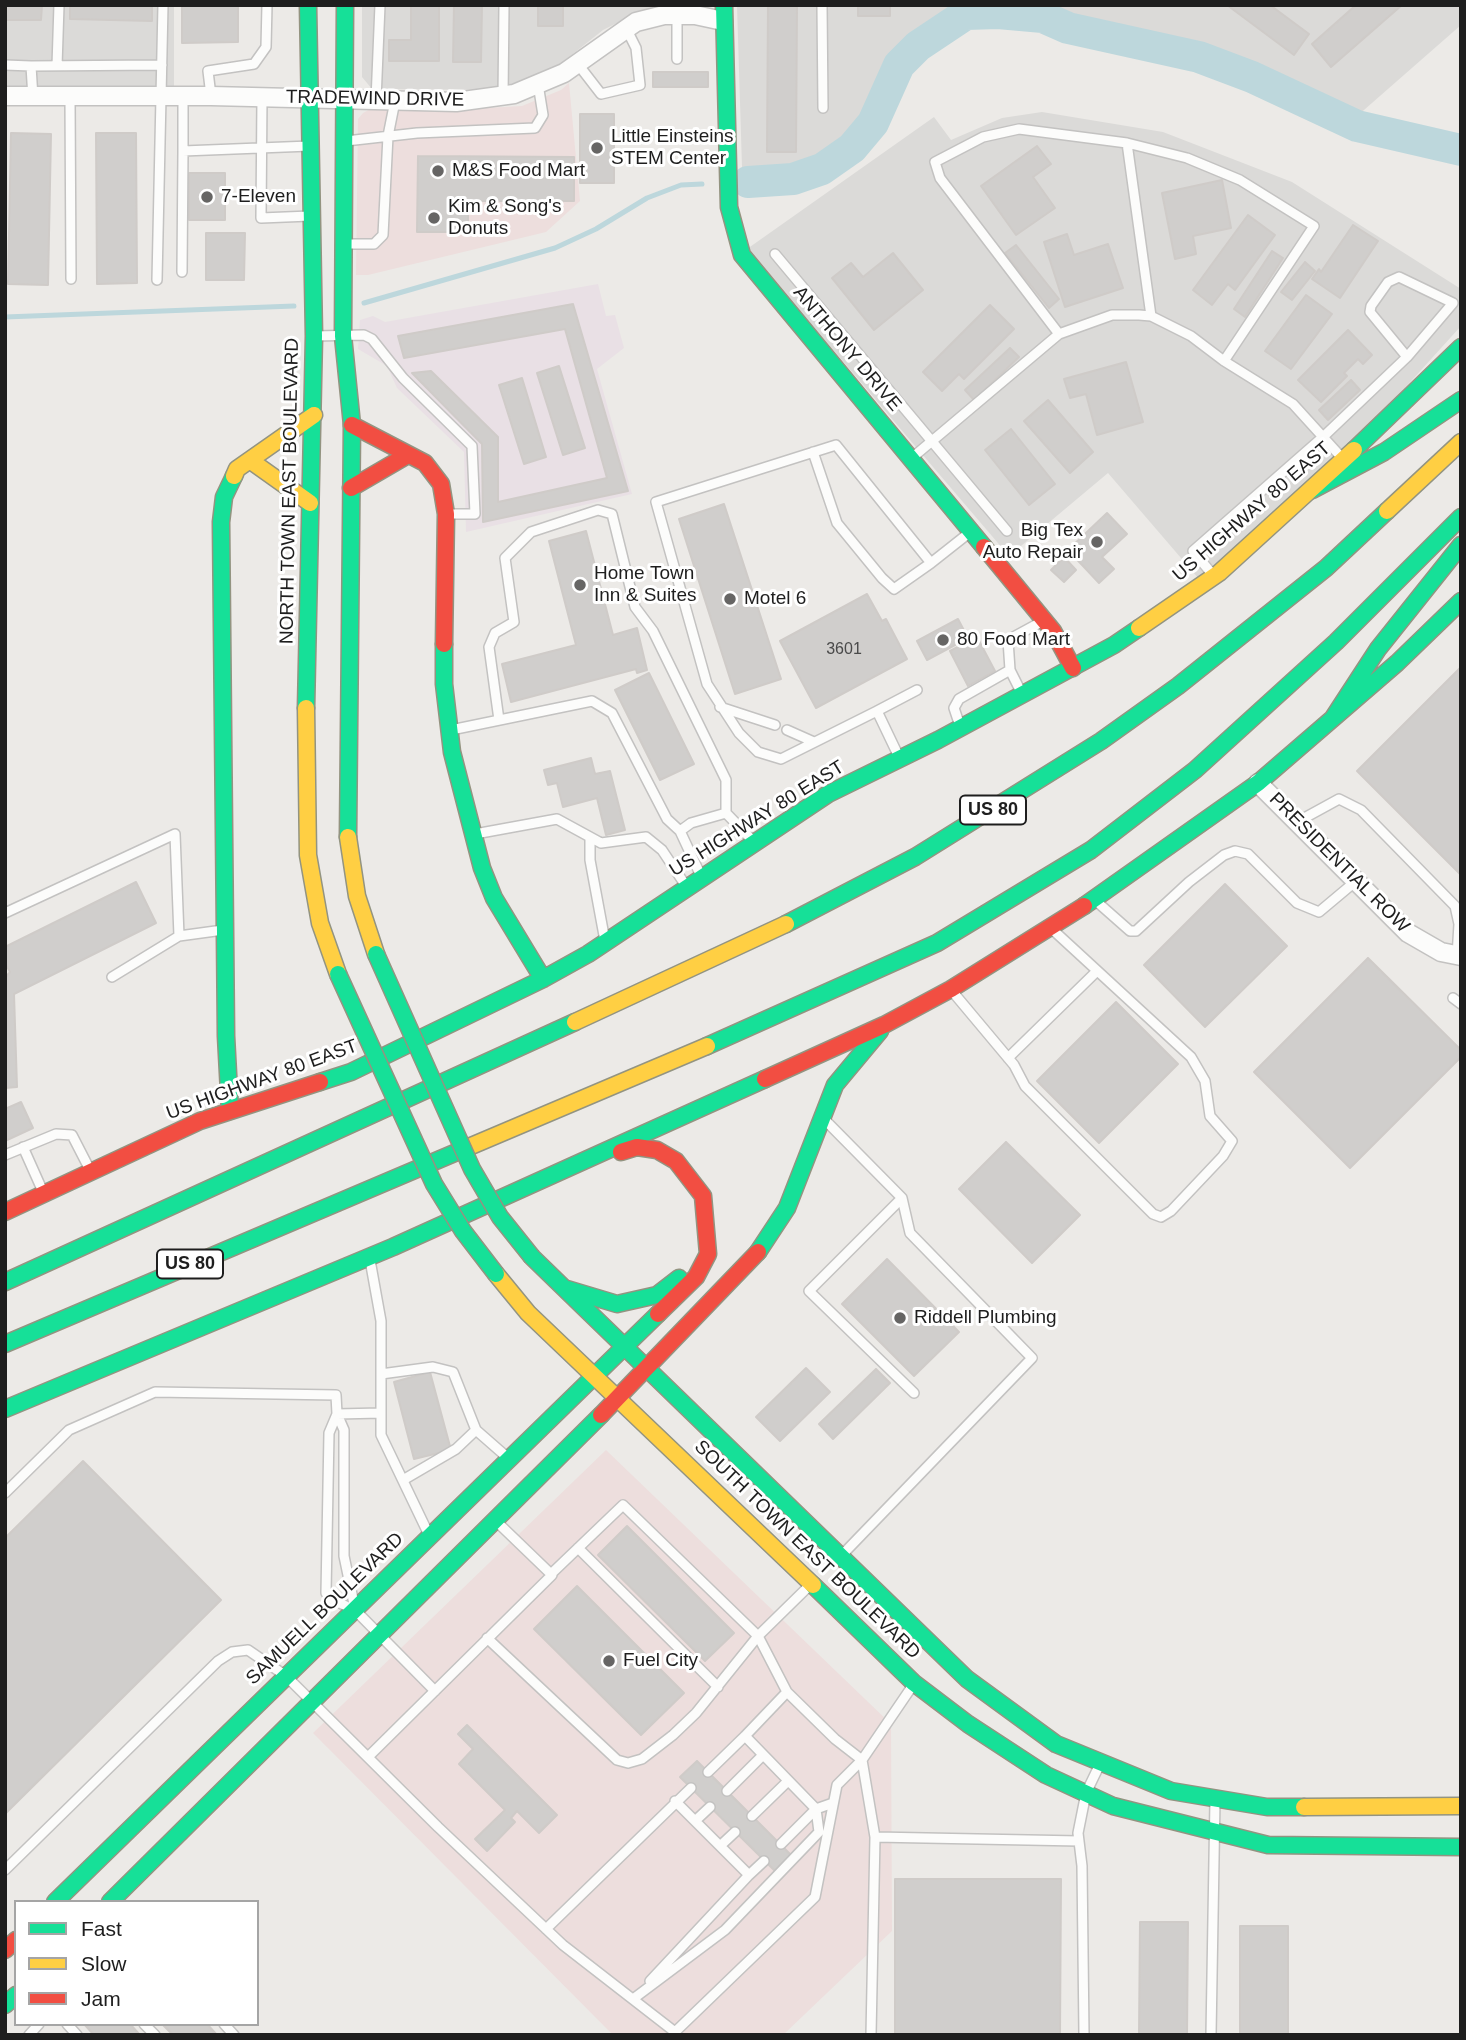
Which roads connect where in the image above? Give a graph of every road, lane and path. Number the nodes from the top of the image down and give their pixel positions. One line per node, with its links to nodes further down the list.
1 (59, 5): 17 (lane)
2 (163, 5): 15 (lane)
3 (267, 5): 20 (lane)
4 (308, 5): 27 (main road, NORTH TOWN EAST BOULEVARD)
5 (345, 5): 28 (main road)
6 (380, 5): 29 (lane)
7 (504, 5): 21 (lane)
8 (822, 5): 31 (lane)
9 (724, 13): 10 (street, TRADEWIND DRIVE); 59 (main road, ANTHONY DRIVE)
10 (677, 15): 11 (street, TRADEWIND DRIVE); 12 (lane)
11 (626, 28): 13 (street, TRADEWIND DRIVE); 13 (lane)
12 (677, 59)
13 (577, 63): 18 (street, TRADEWIND DRIVE)
14 (5, 65): 16 (lane)
15 (162, 65): 17 (lane); 26 (lane)
16 (31, 66): 17 (lane); 24 (lane)
17 (57, 66)
18 (538, 84): 21 (street, TRADEWIND DRIVE); 32 (lane)
19 (5, 96): 24 (street, TRADEWIND DRIVE)
20 (211, 96): 22 (street, TRADEWIND DRIVE); 23 (street, TRADEWIND DRIVE)
21 (503, 96): 30 (street, TRADEWIND DRIVE)
22 (183, 97): 26 (street, TRADEWIND DRIVE); 37 (lane)
23 (262, 97): 27 (street, TRADEWIND DRIVE); 36 (lane)
24 (33, 98): 25 (street, TRADEWIND DRIVE)
25 (71, 98): 26 (street, TRADEWIND DRIVE); 42 (lane)
26 (162, 98): 43 (lane)
27 (312, 99): 28 (street, TRADEWIND DRIVE); 35 (main road, NORTH TOWN EAST BOULEVARD)
28 (345, 100): 29 (street, TRADEWIND DRIVE); 33 (main road)
29 (376, 100): 30 (street, TRADEWIND DRIVE)
30 (395, 101): 32 (lane)
31 (823, 108)
32 (388, 136): 33 (lane); 39 (lane)
33 (344, 141): 39 (main road)
34 (1127, 143): 44 (lane); 45 (lane); 50 (lane)
35 (312, 146): 36 (lane); 38 (main road, NORTH TOWN EAST BOULEVARD)
36 (262, 147): 37 (lane); 38 (lane)
37 (183, 150): 41 (lane)
38 (312, 216): 46 (main road, NORTH TOWN EAST BOULEVARD)
39 (344, 244): 47 (main road)
40 (775, 254): 55 (lane)
41 (182, 272)
42 (71, 279)
43 (157, 280)
44 (1151, 316): 45 (lane); 50 (lane)
45 (1059, 334): 55 (lane)
46 (314, 336): 47 (lane); 52 (main road, NORTH TOWN EAST BOULEVARD)
47 (343, 336): 53 (main road); 65 (lane)
48 (1461, 347): 60 (main road, US HIGHWAY 80 EAST)
49 (1407, 356): 49 (lane); 54 (lane)
50 (1224, 361): 54 (lane)
51 (1461, 400): 63 (main road)
52 (314, 415): 61 (main road); 64 (main road, NORTH TOWN EAST BOULEVARD)
53 (352, 425): 58 (main road); 62 (main road)
54 (1323, 437): 60 (lane); 71 (lane)
55 (933, 441): 59 (lane); 68 (lane)
56 (1461, 442): 123 (main road, US 80)
57 (813, 452): 70 (lane); 70 (lane); 78 (lane)
58 (406, 456): 62 (main road); 65 (main road)
59 (911, 458): 67 (main road, ANTHONY DRIVE)
60 (1344, 460): 63 (main road, US HIGHWAY 80 EAST)
61 (251, 461): 64 (main road); 101 (main road)
62 (351, 488): 124 (main road, SOUTH TOWN EAST BOULEVARD, bridge)
63 (1312, 490): 71 (main road, US HIGHWAY 80 EAST)
64 (310, 503): 106 (main road, NORTH TOWN EAST BOULEVARD)
65 (446, 514): 85 (main road)
66 (1461, 517): 125 (main road, US 80)
67 (972, 530): 70 (lane); 73 (main road, ANTHONY DRIVE)
68 (1007, 531)
69 (1461, 545): 80 (main road)
70 (930, 563)
71 (1214, 577): 74 (main road, US HIGHWAY 80 EAST)
72 (1461, 601): 80 (main road)
73 (1045, 620): 74 (main road, ANTHONY DRIVE); 75 (lane)
74 (1073, 668): 77 (main road, US HIGHWAY 80 EAST)
75 (1010, 670): 77 (lane); 83 (lane)
76 (917, 690): 79 (lane)
77 (1022, 695): 83 (main road, US HIGHWAY 80 EAST)
78 (720, 707): 82 (lane); 86 (lane)
79 (877, 711): 86 (lane); 87 (lane)
80 (1333, 718): 88 (main road)
81 (499, 720): 85 (lane); 89 (lane); 91 (lane)
82 (775, 725)
83 (961, 728): 87 (main road, US HIGHWAY 80 EAST)
84 (788, 730): 86 (lane)
85 (450, 731): 92 (main road)
86 (814, 742)
87 (900, 759): 94 (main road, US HIGHWAY 80 EAST)
88 (1258, 783): 90 (street, PRESIDENTIAL ROW); 98 (main road)
89 (726, 813): 91 (lane); 94 (lane)
90 (1297, 822): 96 (street, PRESIDENTIAL ROW); 104 (lane)
91 (680, 831): 95 (lane)
92 (473, 834): 93 (lane); 108 (main road)
93 (590, 838): 97 (lane); 103 (lane)
94 (755, 843): 95 (main road, US HIGHWAY 80 EAST)
95 (702, 878): 97 (main road, US HIGHWAY 80 EAST)
96 (1356, 881): 98 (lane); 104 (street, PRESIDENTIAL ROW)
97 (687, 888): 103 (main road, US HIGHWAY 80 EAST)
98 (1094, 900): 100 (main road)
99 (5, 914): 102 (lane)
100 (1051, 927): 105 (lane); 109 (main road)
101 (225, 930): 102 (lane); 112 (main road)
102 (180, 936): 107 (lane)
103 (606, 942): 108 (main road, US HIGHWAY 80 EAST)
104 (1459, 956)
105 (1097, 971): 111 (lane); 111 (lane)
106 (338, 974): 129 (main road, SOUTH TOWN EAST BOULEVARD, bridge)
107 (112, 977)
108 (543, 979): 112 (main road, US HIGHWAY 80 EAST)
109 (951, 989): 110 (main road); 111 (lane)
110 (884, 1025): 113 (main road); 116 (main road)
111 (1008, 1058)
112 (230, 1111): 117 (main road, US HIGHWAY 80 EAST)
113 (823, 1117): 119 (lane); 127 (main road)
114 (23, 1147): 115 (lane); 117 (lane); 118 (lane)
115 (5, 1155)
116 (593, 1159): 121 (main road, SAMUELL BOULEVARD); 122 (main road)
117 (92, 1172): 118 (main road, US HIGHWAY 80 EAST)
118 (44, 1194): 120 (main road, US HIGHWAY 80 EAST)
119 (902, 1198): 130 (lane); 142 (lane)
120 (5, 1212)
121 (705, 1233): 124 (main road); 126 (main road, SAMUELL BOULEVARD)
122 (369, 1257): 128 (lane); 132 (main road)
123 (5, 1282)
124 (563, 1288): 126 (main road, SOUTH TOWN EAST BOULEVARD)
125 (5, 1344)
126 (626, 1347): 127 (main road, SOUTH TOWN EAST BOULEVARD); 129 (main road, SAMUELL BOULEVARD)
127 (648, 1369): 131 (main road); 142 (main road, SOUTH TOWN EAST BOULEVARD)
128 (381, 1374): 133 (lane); 135 (lane)
129 (596, 1376): 131 (main road, SOUTH TOWN EAST BOULEVARD); 136 (main road, SAMUELL BOULEVARD)
130 (914, 1393)
131 (619, 1397): 139 (main road); 142 (main road, SOUTH TOWN EAST BOULEVARD)
132 (5, 1409)
133 (381, 1413): 134 (lane); 137 (lane)
134 (337, 1414): 138 (lane); 144 (lane); 144 (lane)
135 (475, 1430): 136 (lane); 137 (lane)
136 (510, 1459): 140 (main road, SAMUELL BOULEVARD)
137 (402, 1480): 140 (lane)
138 (5, 1493)
139 (495, 1520): 143 (lane); 145 (main road)
140 (429, 1537): 144 (main road, SAMUELL BOULEVARD)
141 (578, 1548): 143 (lane); 146 (lane); 150 (lane)
142 (826, 1570): 146 (lane); 149 (main road, SOUTH TOWN EAST BOULEVARD); 158 (main road, SOUTH TOWN EAST BOULEVARD)
143 (551, 1574): 147 (lane)
144 (355, 1610): 145 (lane); 148 (main road, SAMUELL BOULEVARD)
145 (379, 1634): 151 (lane); 153 (main road)
146 (758, 1636): 150 (lane); 152 (lane)
147 (487, 1637): 150 (lane); 151 (lane)
148 (286, 1676): 153 (lane); 180 (lane); 182 (main road, SAMUELL BOULEVARD)
149 (914, 1683): 157 (lane); 163 (main road, SOUTH TOWN EAST BOULEVARD)
150 (718, 1687)
151 (435, 1691): 156 (lane)
152 (787, 1692): 154 (lane); 157 (lane)
153 (312, 1702): 156 (lane); 183 (main road)
154 (745, 1736): 155 (lane); 159 (lane)
155 (763, 1755): 160 (lane); 162 (lane)
156 (368, 1757): 184 (lane)
157 (862, 1760): 166 (lane); 174 (lane)
158 (1100, 1764): 163 (lane); 164 (main road, SOUTH TOWN EAST BOULEVARD)
159 (708, 1772)
160 (788, 1781): 169 (lane); 170 (lane)
161 (691, 1788): 165 (lane)
162 (727, 1791)
163 (1086, 1793): 172 (main road, SOUTH TOWN EAST BOULEVARD); 175 (lane)
164 (1215, 1798): 167 (main road, SOUTH TOWN EAST BOULEVARD); 172 (lane)
165 (675, 1801): 171 (lane); 184 (lane)
166 (833, 1803): 169 (lane); 185 (lane)
167 (1461, 1806)
168 (710, 1807): 171 (lane)
169 (816, 1809): 176 (lane); 185 (lane)
170 (752, 1816)
171 (695, 1821): 177 (lane)
172 (1212, 1831): 178 (main road, SOUTH TOWN EAST BOULEVARD); 188 (lane)
173 (735, 1832): 177 (lane)
174 (875, 1838): 175 (lane); 186 (lane)
175 (1079, 1841): 187 (lane)
176 (780, 1844)
177 (720, 1846): 181 (lane)
178 (1461, 1847)
179 (764, 1861): 181 (lane)
180 (5, 1870)
181 (749, 1875): 185 (lane)
182 (57, 1900)
183 (112, 1900)
184 (546, 1928): 185 (lane)
185 (633, 1999)
186 (871, 2035)
187 (1084, 2035)
188 (1211, 2035)

